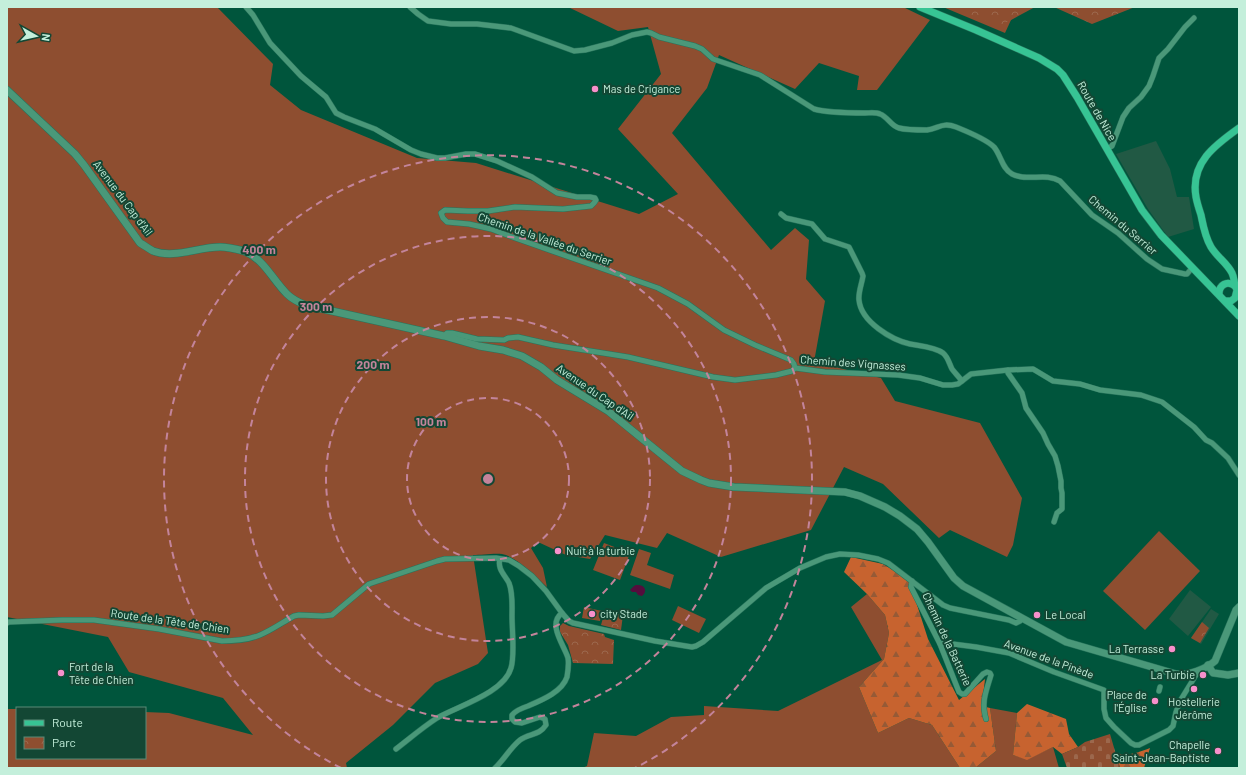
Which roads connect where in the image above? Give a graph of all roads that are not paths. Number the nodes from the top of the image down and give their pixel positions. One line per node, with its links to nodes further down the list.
1 (246, 7): 19 (street, Chemin de la Vallée du Serrier)
2 (410, 7): 9 (street, Chemin du Serrier)
3 (920, 7): 7 (main road, Route de Nice)
4 (1194, 18): 7 (street)
5 (7, 90): 16 (street, Avenue du Cap d'Ail)
6 (1239, 128): 11 (main road)
7 (1107, 149): 9 (main road, Route de Nice)
8 (781, 214): 21 (street)
9 (1192, 268): 10 (main road, Route de Nice)
10 (1208, 283): 11 (main road); 12 (main road, Route de Nice)
11 (1228, 285): 12 (main road); 13 (main road)
12 (1219, 294): 14 (main road)
13 (1235, 298): 14 (main road); 15 (main road)
14 (1226, 301): 15 (main road)
15 (1239, 315)
16 (444, 336): 17 (street, Chemin des Vignasses); 18 (street, Avenue du Cap d'Ail)
17 (504, 340): 18 (street); 19 (street, Chemin des Vignasses)
18 (503, 350): 28 (street, Avenue du Cap d'Ail)
19 (794, 368): 21 (street, Chemin des Vignasses)
20 (1008, 370): 21 (street, Chemin des Vignasses); 22 (street, Chemin des Vignasses); 23 (street)
21 (962, 381)
22 (1239, 475)
23 (1054, 522)
24 (500, 559): 27 (street, Route de la Tête de Chien); 29 (street, Route de la Tête de Chien); 35 (street)
25 (912, 581): 27 (street, Route de la Tête de Chien); 28 (street, Route de la Tête de Chien); 30 (street, Chemin de la Batterie)
26 (1239, 607): 31 (street)
27 (562, 613): 36 (street)
28 (1022, 618): 32 (street, Avenue du Cap d'Ail)
29 (7, 623)
30 (940, 644): 32 (street, Avenue de la Pinède); 34 (street, Chemin de la Batterie)
31 (1211, 664): 32 (street, Avenue du Cap d'Ail); 33 (street)
32 (1196, 671)
33 (1239, 673)
34 (986, 719)
35 (396, 749)
36 (495, 768)

